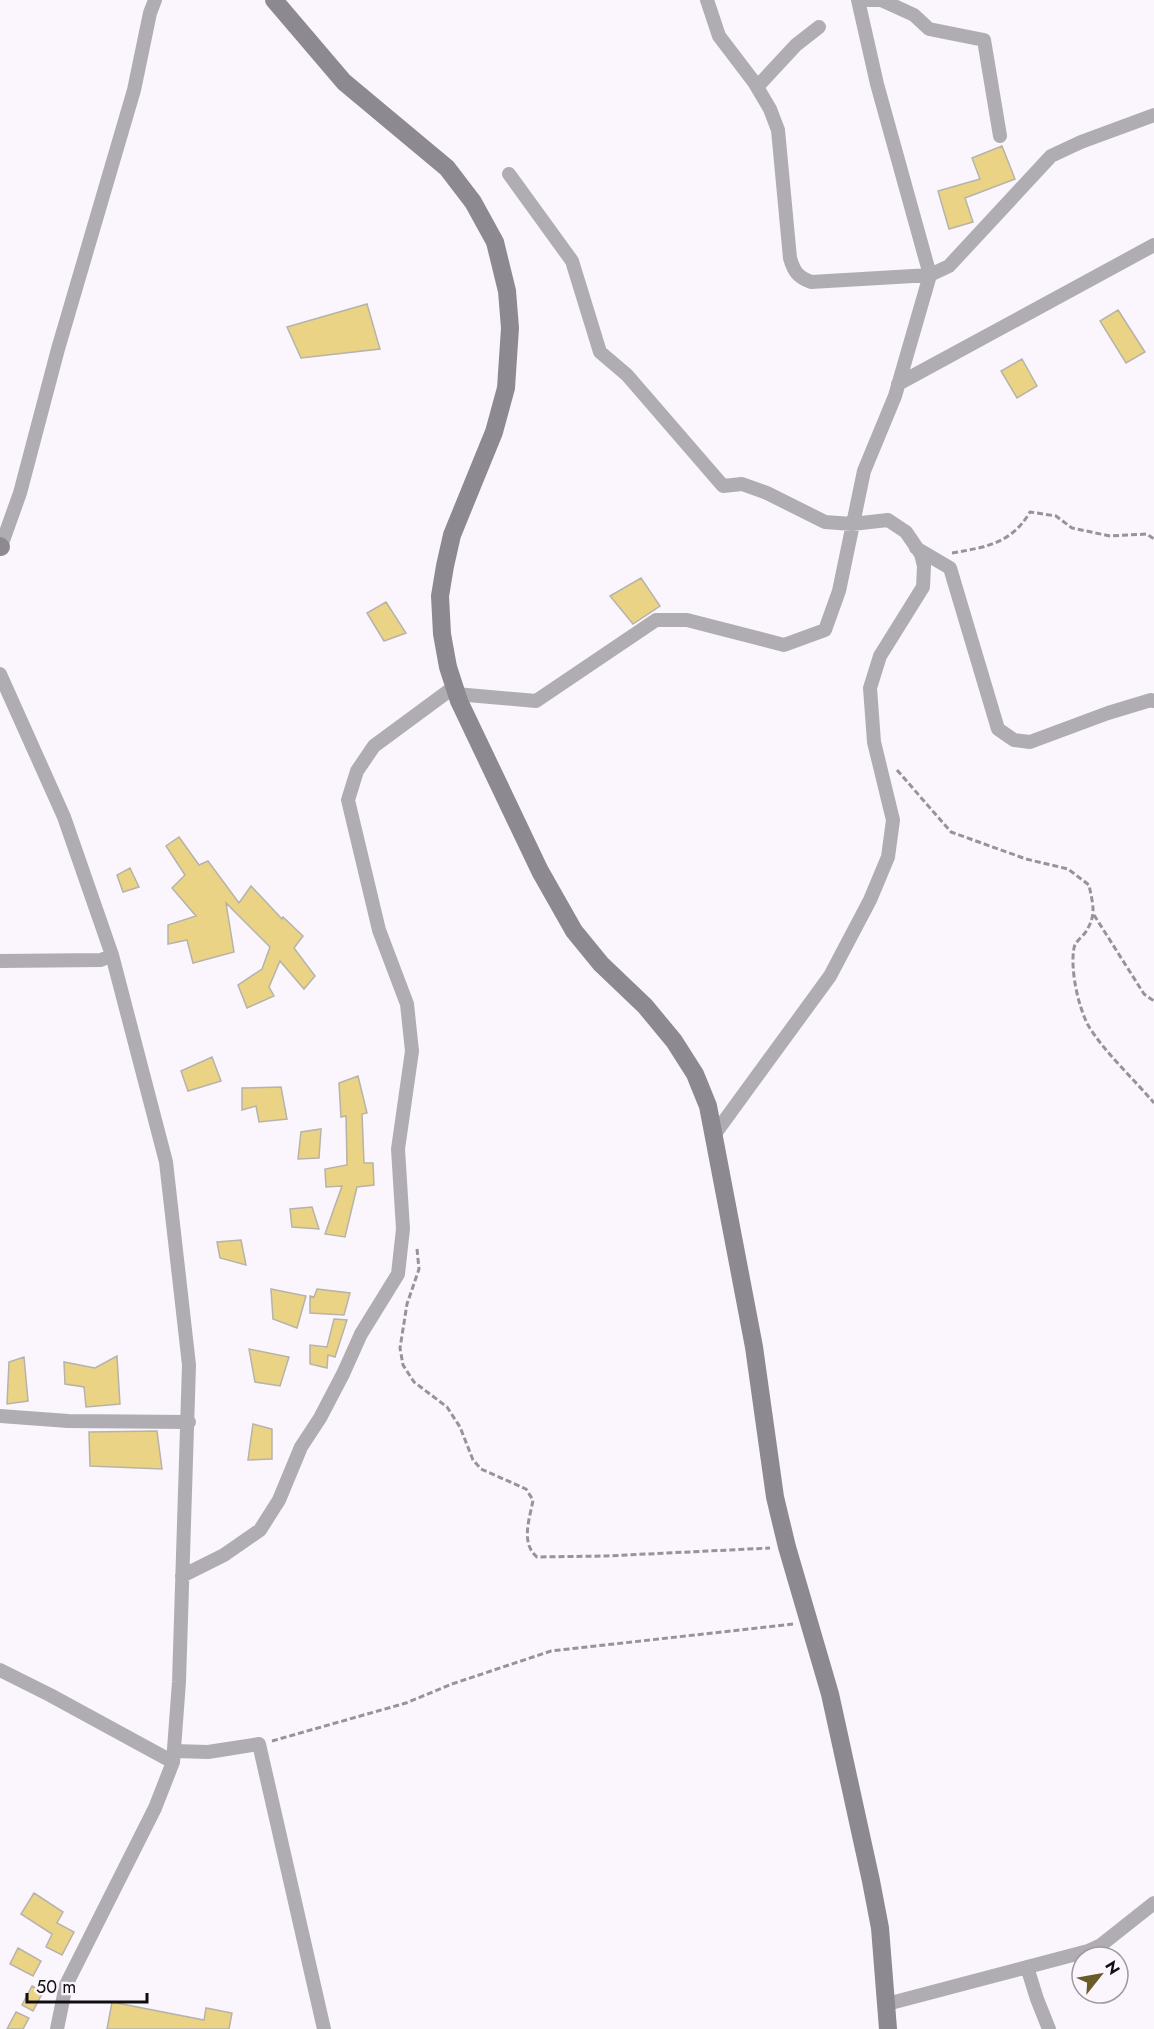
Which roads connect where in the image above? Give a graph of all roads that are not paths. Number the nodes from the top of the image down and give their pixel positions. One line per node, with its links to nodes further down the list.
1 (155, 0): 14 (street)
2 (274, 0): 17 (street)
3 (707, 0): 6 (street)
4 (858, 0): 8 (street); 11 (street)
5 (819, 27): 6 (street)
6 (758, 87): 11 (street)
7 (1154, 115): 11 (street)
8 (1000, 136)
9 (509, 174): 13 (street)
10 (1154, 244): 12 (street)
11 (930, 275): 12 (street)
12 (898, 384): 13 (street)
13 (852, 524): 15 (street); 17 (street)
14 (0, 548)
15 (919, 553): 18 (street); 21 (street)
16 (0, 674): 19 (street)
17 (455, 691): 21 (street); 24 (street)
18 (1154, 701)
19 (112, 955): 20 (street); 23 (street)
20 (0, 962)
21 (714, 1136): 29 (street)
22 (0, 1416): 23 (street)
23 (189, 1422): 24 (street)
24 (182, 1576): 26 (street)
25 (0, 1670): 26 (street)
26 (173, 1757): 30 (street); 31 (street)
27 (1154, 1903): 28 (street)
28 (1027, 1967): 29 (street); 33 (street)
29 (886, 2004): 32 (street)
30 (57, 2029)
31 (324, 2029)
32 (888, 2029)
33 (1049, 2029)

